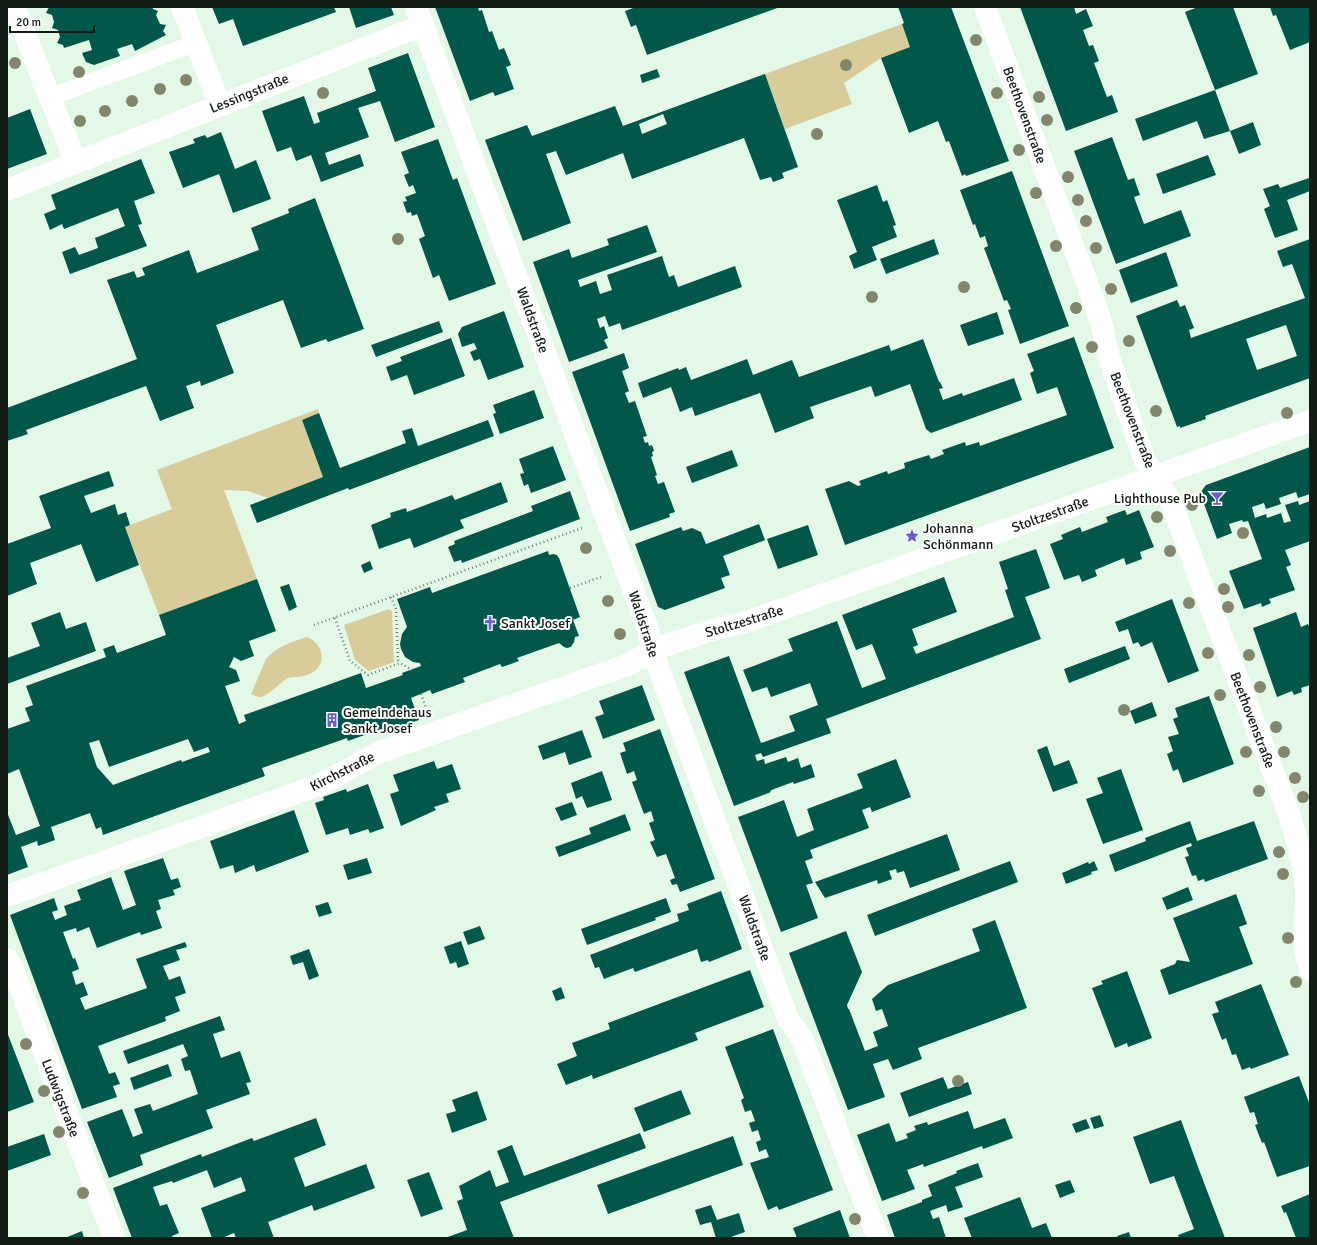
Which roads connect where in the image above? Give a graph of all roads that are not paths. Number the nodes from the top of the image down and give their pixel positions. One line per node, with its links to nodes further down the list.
1 (14, 7): 6 (street)
2 (182, 7): 5 (street)
3 (985, 7): 11 (street, Beethovenstraße)
4 (420, 16): 7 (street, Lessingstraße); 12 (street, Waldstraße)
5 (196, 43): 6 (lane); 7 (street)
6 (50, 97): 8 (street)
7 (220, 105): 8 (street, Lessingstraße)
8 (76, 163): 9 (street, Lessingstraße)
9 (7, 190)
10 (1310, 421): 11 (street, Stoltzestraße)
11 (1155, 476): 12 (street, Stoltzestraße); 15 (street, Beethovenstraße)
12 (652, 650): 13 (street, Kirchstraße); 17 (street, Waldstraße)
13 (7, 896)
14 (7, 959): 16 (street, Ludwigstraße)
15 (1310, 970)
16 (114, 1238)
17 (878, 1238)

